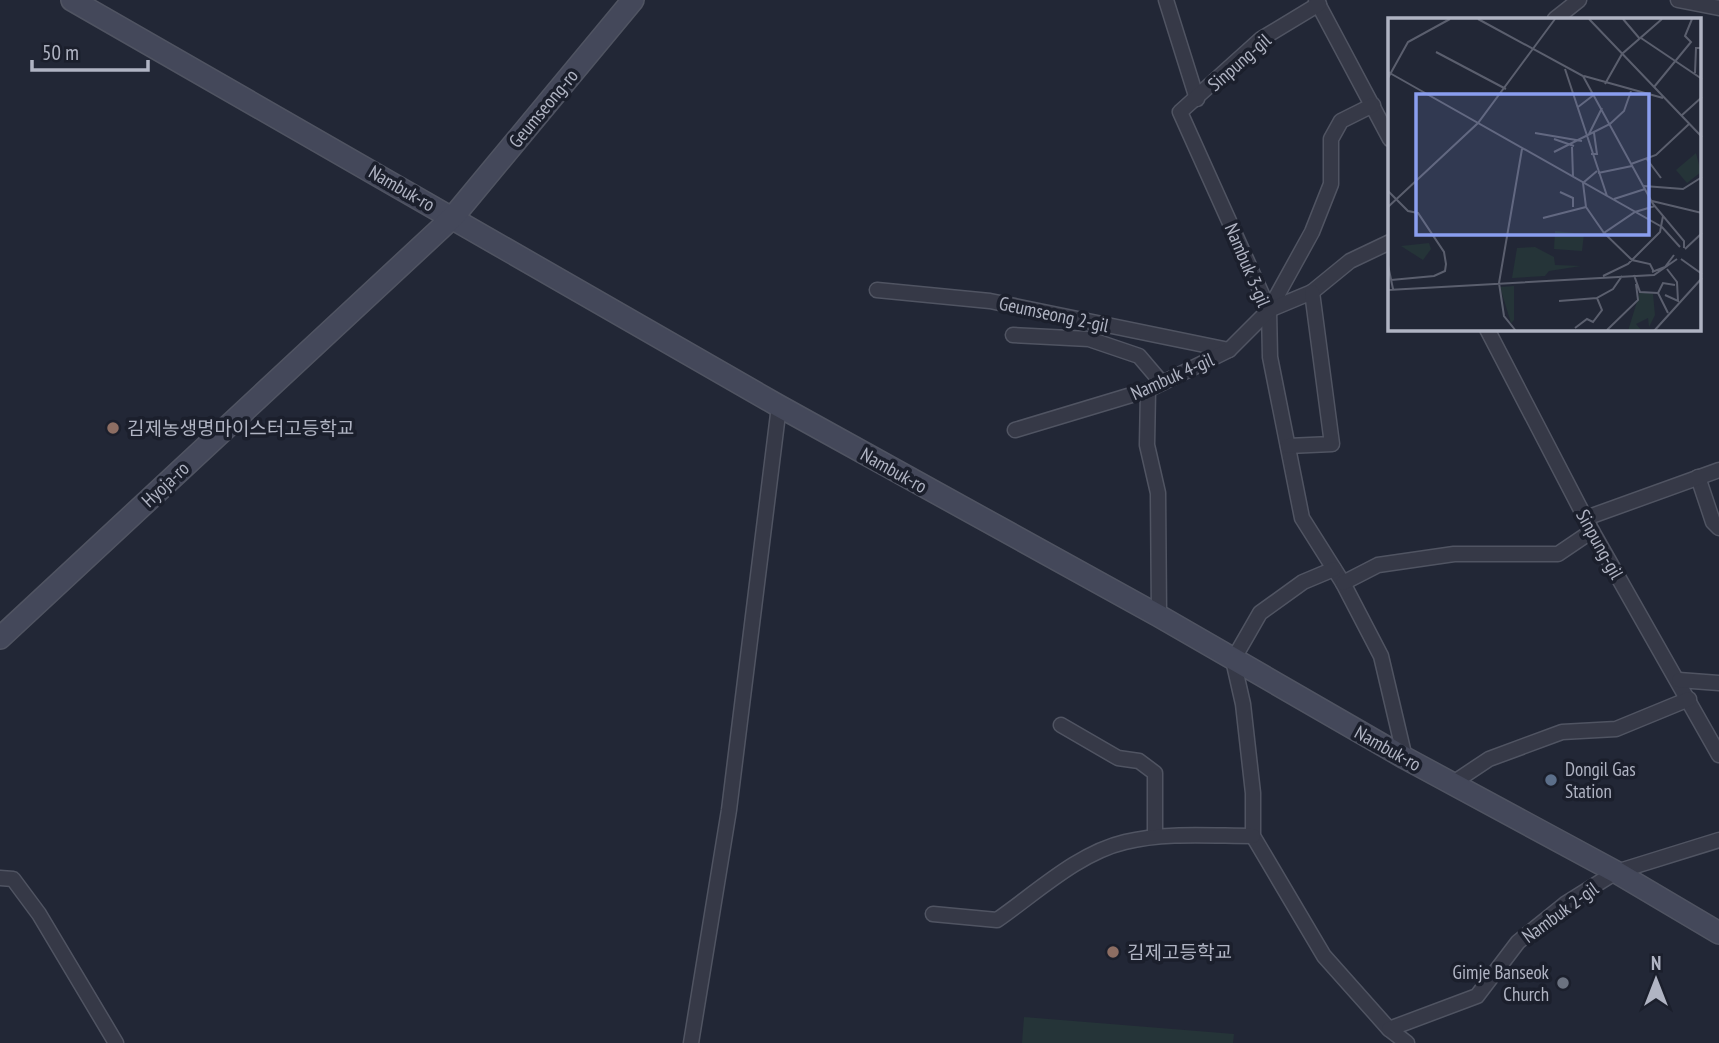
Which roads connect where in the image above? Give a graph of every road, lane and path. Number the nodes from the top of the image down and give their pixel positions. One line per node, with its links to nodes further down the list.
1 (72, 0): 12 (main road, Nambuk-ro)
2 (633, 0): 12 (main road, Geumseong-ro)
3 (1166, 0): 9 (street)
4 (1579, 0): 8 (street)
5 (1678, 0): 7 (street)
6 (1318, 2): 9 (street, Sinpung-gil); 10 (street, Sinpung-gil)
7 (1719, 8)
8 (1556, 18)
9 (1197, 99): 16 (street, Nambuk 3-gil)
10 (1373, 105): 11 (street, Sinpung-gil); 16 (street)
11 (1388, 135)
12 (453, 217): 22 (main road, Nambuk-ro); 32 (main road, Hyoja-ro)
13 (1388, 243): 15 (street, Nambuk 4-gil)
14 (877, 290): 19 (street, Geumseong 2-gil)
15 (1312, 292): 16 (street, Nambuk 4-gil); 24 (street)
16 (1269, 310): 19 (street, Nambuk 4-gil); 24 (street, Nambuk 3-gil)
17 (1488, 331): 27 (street, Sinpung-gil)
18 (1013, 335): 20 (street)
19 (1229, 350): 20 (street, Nambuk 4-gil)
20 (1162, 383): 21 (street, Nambuk 4-gil)
21 (1148, 390): 23 (street, Nambuk 4-gil); 31 (street)
22 (779, 405): 31 (main road, Nambuk-ro); 50 (street)
23 (1015, 430)
24 (1288, 446): 29 (street, Nambuk 3-gil)
25 (1719, 470): 26 (street)
26 (1698, 477): 27 (street); 28 (street)
27 (1589, 525): 30 (street); 34 (street, Sinpung-gil)
28 (1719, 528)
29 (1334, 569): 30 (street, Nambuk 3-gil); 33 (street)
30 (1343, 583): 39 (street, Nambuk 3-gil)
31 (1159, 616): 33 (main road, Nambuk-ro)
32 (0, 638)
33 (1233, 660): 39 (main road, Nambuk-ro); 42 (street)
34 (1679, 680): 35 (street); 36 (street, Sinpung-gil)
35 (1719, 683)
36 (1689, 699): 38 (street, Sinpung-gil); 40 (street)
37 (1061, 724): 41 (street)
38 (1719, 755)
39 (1405, 758): 40 (main road, Nambuk-ro)
40 (1452, 783): 44 (main road, Nambuk-ro)
41 (1155, 836): 42 (street); 46 (street)
42 (1254, 836): 48 (street)
43 (1719, 840): 44 (street, Nambuk 2-gil)
44 (1616, 872): 47 (main road, Nambuk-ro); 48 (street, Nambuk 2-gil)
45 (0, 878): 49 (street)
46 (933, 914)
47 (1719, 933)
48 (1388, 1029): 51 (street)
49 (116, 1043)
50 (691, 1043)
51 (1407, 1043)

